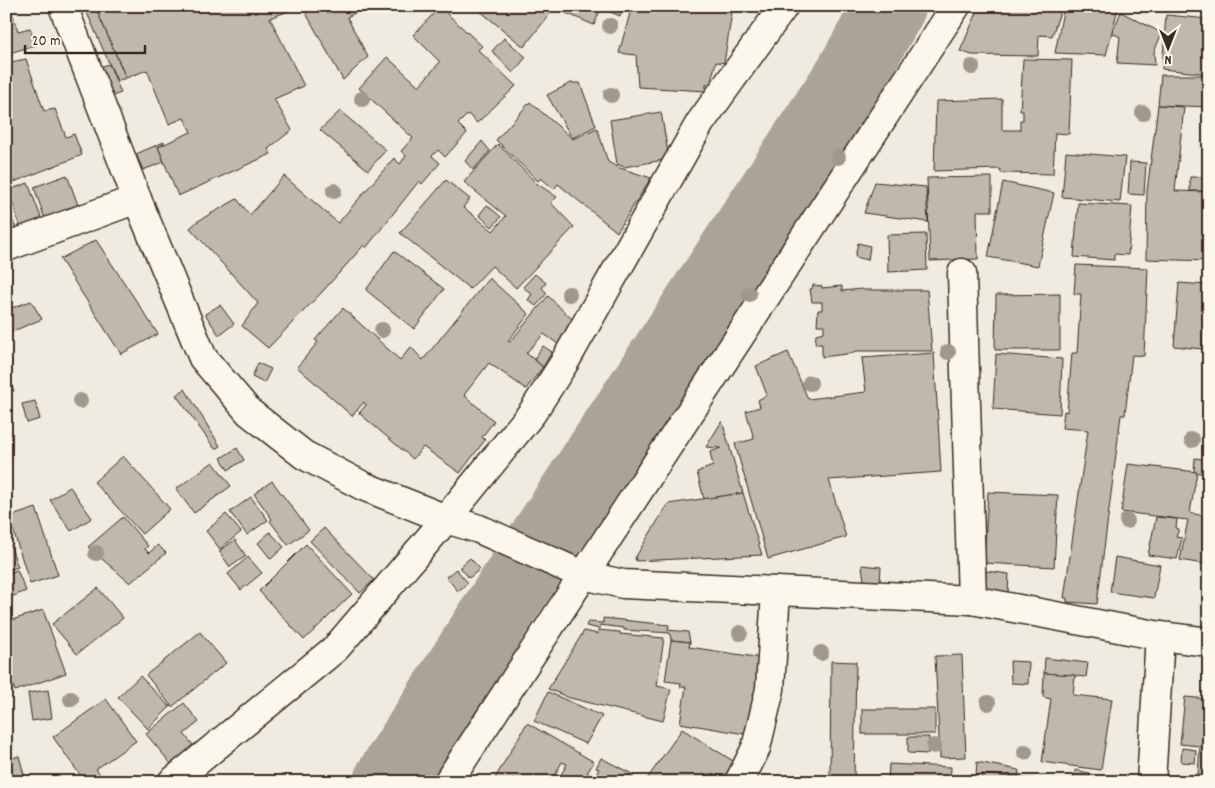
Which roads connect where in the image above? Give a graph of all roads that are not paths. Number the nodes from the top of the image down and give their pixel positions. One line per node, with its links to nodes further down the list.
1 (63, 6): 4 (street)
2 (956, 6): 8 (street)
3 (777, 9): 7 (street)
4 (137, 200): 5 (street); 7 (street)
5 (6, 247)
6 (962, 273): 10 (street)
7 (446, 519): 8 (street); 13 (street)
8 (583, 574): 9 (street); 15 (street)
9 (776, 591): 10 (street); 16 (street)
10 (972, 600): 11 (street)
11 (1160, 636): 12 (street); 17 (street)
12 (1209, 642)
13 (204, 770): 14 (street)
14 (172, 782)
15 (448, 782)
16 (739, 782)
17 (1151, 782)

